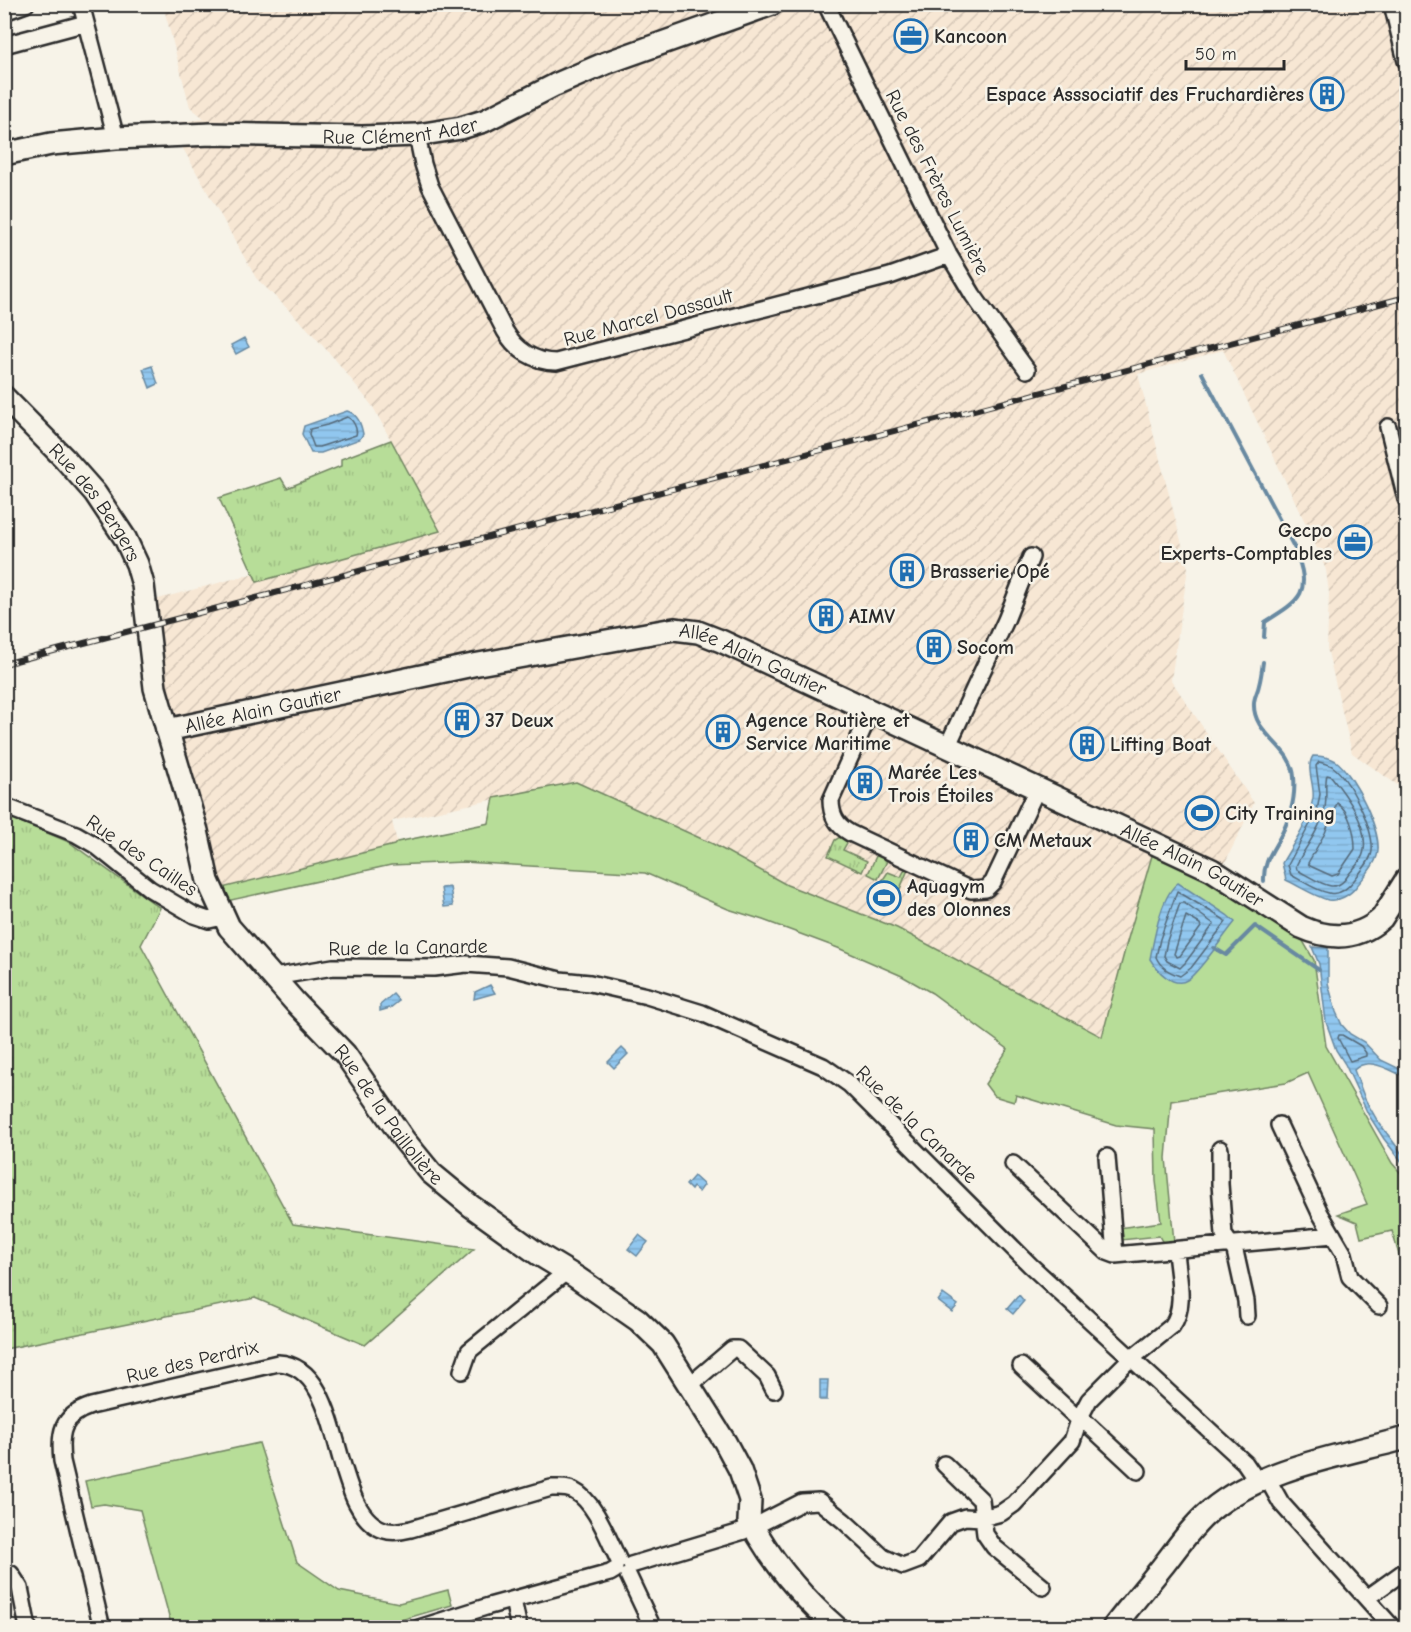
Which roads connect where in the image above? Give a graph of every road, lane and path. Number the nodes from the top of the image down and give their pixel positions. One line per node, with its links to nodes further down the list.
1 (26, 4): 6 (street)
2 (81, 4): 7 (street)
3 (772, 4): 10 (street, Rue Clément Ader)
4 (826, 4): 13 (street, Rue des Frères Lumière)
5 (1392, 4): 9 (street)
6 (4, 12)
7 (86, 23): 8 (street); 11 (street)
8 (4, 45)
9 (1407, 61)
10 (417, 135): 11 (street, Rue Clément Ader); 13 (street, Rue Marcel Dassault)
11 (116, 138): 12 (street, Rue Clément Ader)
12 (4, 154)
13 (949, 255): 14 (street, Rue des Frères Lumière)
14 (1028, 370)
15 (4, 398): 19 (street, Rue des Bergers)
16 (1388, 427): 17 (street)
17 (1407, 499)
18 (1031, 557): 22 (street)
19 (147, 626): 21 (street, Rue de la Paillolière)
20 (870, 711): 21 (street, Allée Alain Gautier); 22 (street, Allée Alain Gautier); 23 (street)
21 (167, 730): 26 (street, Rue de la Paillolière)
22 (948, 745): 23 (street, Allée Alain Gautier)
23 (1037, 789): 25 (street, Allée Alain Gautier)
24 (4, 806): 26 (street, Rue des Cailles)
25 (1407, 880)
26 (223, 917): 27 (street, Rue de la Paillolière)
27 (274, 977): 36 (street, Rue de la Paillolière); 39 (street, Rue de la Canarde)
28 (1279, 1125): 32 (street)
29 (1220, 1149): 33 (street)
30 (1107, 1156): 35 (street)
31 (1013, 1164): 35 (street)
32 (1333, 1235): 33 (street); 37 (street)
33 (1230, 1245): 34 (street); 38 (street)
34 (1176, 1250): 35 (street); 39 (street)
35 (1115, 1255)
36 (566, 1272): 41 (street); 42 (street, Rue de la Paillolière)
37 (1379, 1306)
38 (1246, 1316)
39 (1132, 1359): 44 (street); 48 (street, Rue de la Canarde)
40 (1021, 1366): 44 (street)
41 (462, 1371)
42 (690, 1385): 43 (street); 50 (street, Rue de la Paillolière)
43 (774, 1389)
44 (1080, 1417): 47 (street); 49 (street)
45 (1407, 1438): 48 (street)
46 (944, 1464): 49 (street)
47 (1138, 1471)
48 (1262, 1480): 55 (street, Rue de la Canarde); 64 (street)
49 (982, 1518): 50 (street); 54 (street)
50 (753, 1528): 51 (street); 63 (street, Rue de la Paillolière)
51 (623, 1568): 56 (street); 59 (street, Rue des Perdrix); 62 (street, Rue des Perdrix)
52 (1407, 1570): 55 (street)
53 (4, 1573): 58 (street)
54 (1043, 1587)
55 (1367, 1598): 65 (street, Rue de la Canarde)
56 (513, 1600): 57 (street); 61 (street)
57 (440, 1624): 60 (street)
58 (28, 1628)
59 (102, 1628)
60 (419, 1628)
61 (519, 1628)
62 (653, 1628)
63 (837, 1628)
64 (1113, 1628)
65 (1393, 1628)

